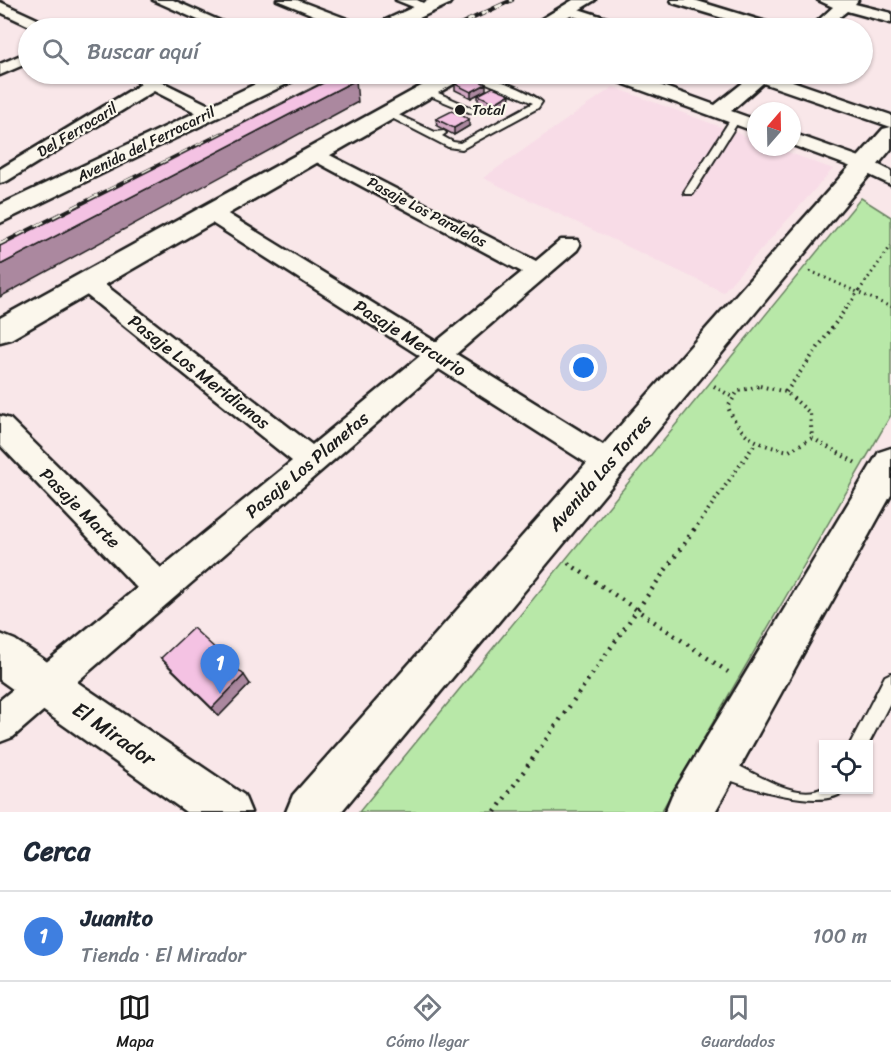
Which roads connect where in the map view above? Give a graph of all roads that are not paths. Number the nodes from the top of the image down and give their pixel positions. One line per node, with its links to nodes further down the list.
1 (160, 0): 13 (street)
2 (284, 0): 14 (street)
3 (403, 0): 10 (street)
4 (443, 0): 10 (street)
5 (586, 0): 11 (street)
6 (678, 0): 18 (street)
7 (825, 0): 8 (street)
8 (848, 3): 19 (street); 20 (street)
9 (0, 6): 12 (street)
10 (426, 8): 15 (street)
11 (569, 10): 16 (street); 17 (street)
12 (25, 18)
13 (204, 18)
14 (332, 18)
15 (405, 18)
16 (554, 18)
17 (593, 18)
18 (738, 18)
19 (829, 18)
20 (891, 18)
21 (18, 62): 22 (street)
22 (0, 70)
23 (154, 84): 35 (street); 47 (street, Del Ferrocaril)
24 (271, 84): 35 (street, Avenida del Ferrocarril)
25 (439, 84): 31 (street)
26 (496, 84): 30 (lane)
27 (641, 84): 37 (street)
28 (751, 84): 37 (street)
29 (787, 84): 39 (street)
30 (507, 88): 32 (lane); 43 (lane)
31 (426, 91): 34 (lane); 36 (street)
32 (498, 96)
33 (484, 104): 34 (lane)
34 (474, 111): 38 (lane)
35 (211, 112): 50 (street, Avenida del Ferrocarril)
36 (387, 113): 43 (lane); 45 (street)
37 (726, 115): 40 (street); 48 (lane)
38 (460, 121)
39 (891, 121)
40 (747, 123)
41 (445, 130): 43 (lane)
42 (891, 134): 46 (street, Avenida Las Torres)
43 (435, 136)
44 (801, 142): 46 (street)
45 (316, 154): 49 (street); 52 (street, Pasaje Los Paralelos)
46 (878, 172): 58 (street, Avenida Las Torres)
47 (0, 177)
48 (688, 192)
49 (211, 213): 53 (street); 55 (street, Pasaje Mercurio)
50 (0, 215)
51 (569, 244): 52 (street, Pasaje Los Planetas)
52 (538, 271): 55 (street, Pasaje Los Planetas)
53 (87, 283): 54 (street); 57 (street, Pasaje Los Meridianos)
54 (0, 332)
55 (438, 355): 57 (street, Pasaje Los Planetas); 58 (street, Pasaje Mercurio)
56 (0, 427): 60 (street, Pasaje Marte)
57 (312, 461): 60 (street, Pasaje Los Planetas)
58 (609, 463): 69 (street, Avenida Las Torres)
59 (888, 474): 66 (street)
60 (160, 589): 63 (street, Pasaje Los Planetas)
61 (0, 655): 63 (street, El Mirador)
62 (891, 682): 65 (lane)
63 (45, 686): 64 (street, Pasaje Los Planetas); 68 (street, El Mirador)
64 (0, 724)
65 (861, 740)
66 (716, 764): 67 (lane); 70 (street)
67 (830, 794)
68 (227, 812)
69 (310, 812)
70 (689, 812)

